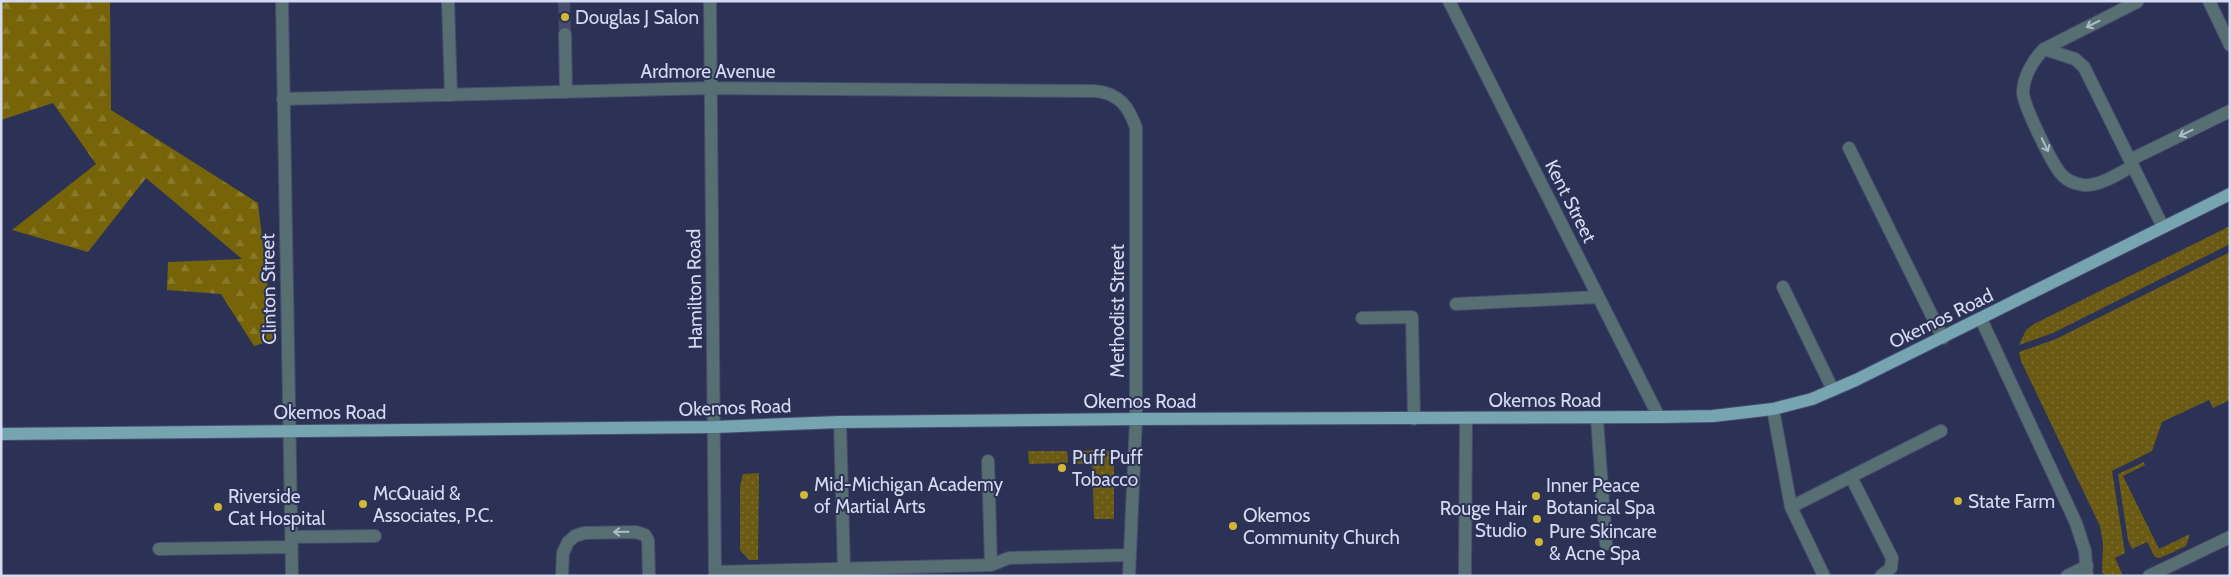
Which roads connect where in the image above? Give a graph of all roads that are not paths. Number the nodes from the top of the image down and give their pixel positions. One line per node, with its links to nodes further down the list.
1 (282, 1): 13 (street, Clinton Street)
2 (448, 1): 12 (street)
3 (710, 1): 10 (street, Hamilton Road)
4 (2209, 1): 8 (street)
5 (2137, 2): 9 (street, one-way to 9)
6 (1452, 3): 21 (street, Kent Street)
7 (565, 34): 11 (street)
8 (2230, 45)
9 (2044, 49): 17 (street); 17 (street, one-way to 17)
10 (710, 88): 11 (street, Ardmore Avenue); 14 (street, Ardmore Avenue); 34 (street, Hamilton Road)
11 (566, 92): 12 (street, Ardmore Avenue)
12 (451, 95): 13 (street, Ardmore Avenue)
13 (283, 98): 35 (street, Clinton Street)
14 (1128, 108): 30 (street, Methodist Street)
15 (2230, 111): 17 (street, one-way to 17)
16 (1849, 148): 25 (street)
17 (2131, 163): 19 (street)
18 (2230, 194): 19 (main road, Okemos Road)
19 (2163, 227): 24 (main road, Okemos Road)
20 (1783, 287): 26 (street)
21 (1598, 297): 22 (street); 28 (street, Kent Street)
22 (1456, 304)
23 (1362, 318): 31 (street)
24 (1981, 319): 25 (main road, Okemos Road); 50 (street)
25 (1943, 338): 26 (main road, Okemos Road)
26 (1833, 390): 27 (main road, Okemos Road)
27 (1773, 409): 28 (main road, Okemos Road); 40 (street)
28 (1659, 417): 32 (main road, Okemos Road)
29 (1466, 418): 31 (main road, Okemos Road); 32 (main road, Okemos Road); 57 (street)
30 (1136, 419): 31 (main road, Okemos Road); 33 (main road, Okemos Road); 46 (street, Methodist Street)
31 (1414, 419)
32 (1598, 419): 44 (street)
33 (840, 422): 34 (main road, Okemos Road); 48 (street)
34 (715, 427): 35 (main road, Okemos Road); 52 (street, Hamilton Road)
35 (290, 430): 37 (main road, Okemos Road); 43 (street, Clinton Street)
36 (1941, 431): 39 (street)
37 (1, 434)
38 (988, 461): 47 (street)
39 (1851, 477): 40 (street); 59 (street)
40 (1791, 507): 58 (street)
41 (375, 536): 43 (street)
42 (2230, 536): 61 (street)
43 (292, 542): 45 (street); 53 (street, Clinton Street)
44 (1606, 544)
45 (159, 548)
46 (1130, 555): 47 (street); 56 (street, Methodist Street)
47 (991, 565): 49 (street)
48 (844, 569): 51 (street); 52 (street)
49 (961, 571): 51 (street)
50 (2087, 571): 60 (street)
51 (899, 572)
52 (715, 574)
53 (292, 576)
54 (562, 576): 55 (street, one-way to 54)
55 (648, 576)
56 (1129, 576)
57 (1465, 576)
58 (1824, 576)
59 (1881, 576)
60 (2067, 576)
61 (2149, 576)

